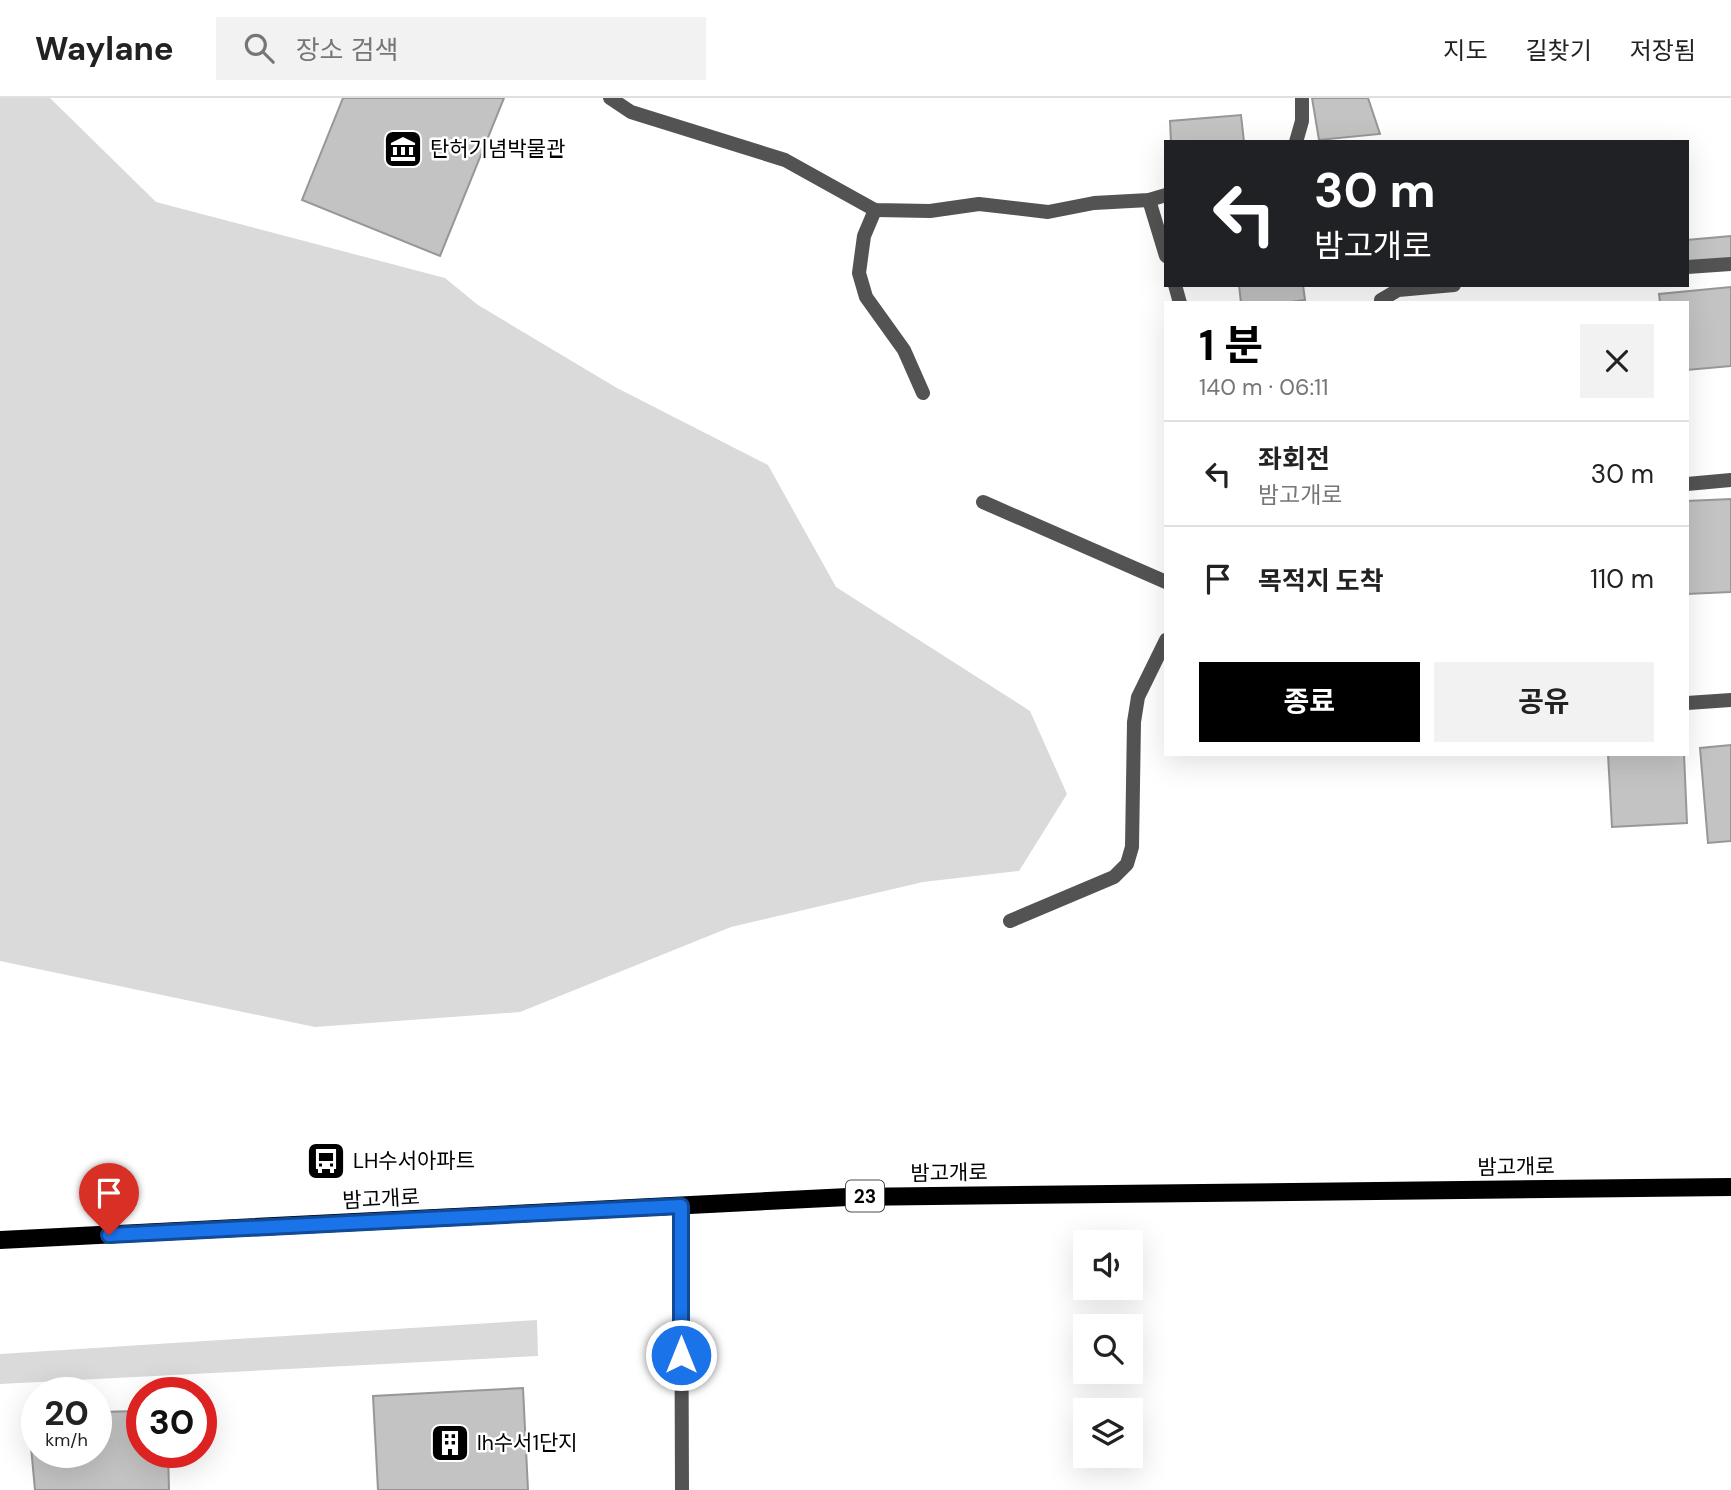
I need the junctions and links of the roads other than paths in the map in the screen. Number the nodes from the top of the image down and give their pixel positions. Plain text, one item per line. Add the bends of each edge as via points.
1 (610, 98) edge
2 (1302, 98) edge
3 (1297, 140) edge
4 (1164, 196) edge
5 (1149, 200) junction
6 (875, 210) junction
7 (1164, 249) edge
8 (1731, 264) edge
9 (1689, 267) edge
10 (1426, 287) edge
11 (1381, 301) edge
12 (923, 393) dead end
13 (1731, 480) edge
14 (1689, 484) edge
15 (983, 502) dead end
16 (1164, 581) edge
17 (1164, 644) edge
18 (1731, 700) edge
19 (1689, 704) edge
20 (1010, 921) dead end
21 (1731, 1187) edge
22 (681, 1206) junction
23 (0, 1240) edge
24 (682, 1490) edge

1 - 6 street via 631,112 785,160
2 - 3 street
4 - 5 street
5 - 6 street via 1094,203 1048,212 979,204 930,211
5 - 7 street
6 - 12 street via 864,236 859,273 866,297 904,350
8 - 9 street
10 - 11 street via 1398,289
13 - 14 street
15 - 16 street
17 - 20 street via 1138,697 1132,847 1127,864 1114,877
18 - 19 street
21 - 22 main road, 밤고개로 / 23 via 848,1196
22 - 23 main road, 밤고개로 / 23
22 - 24 street

